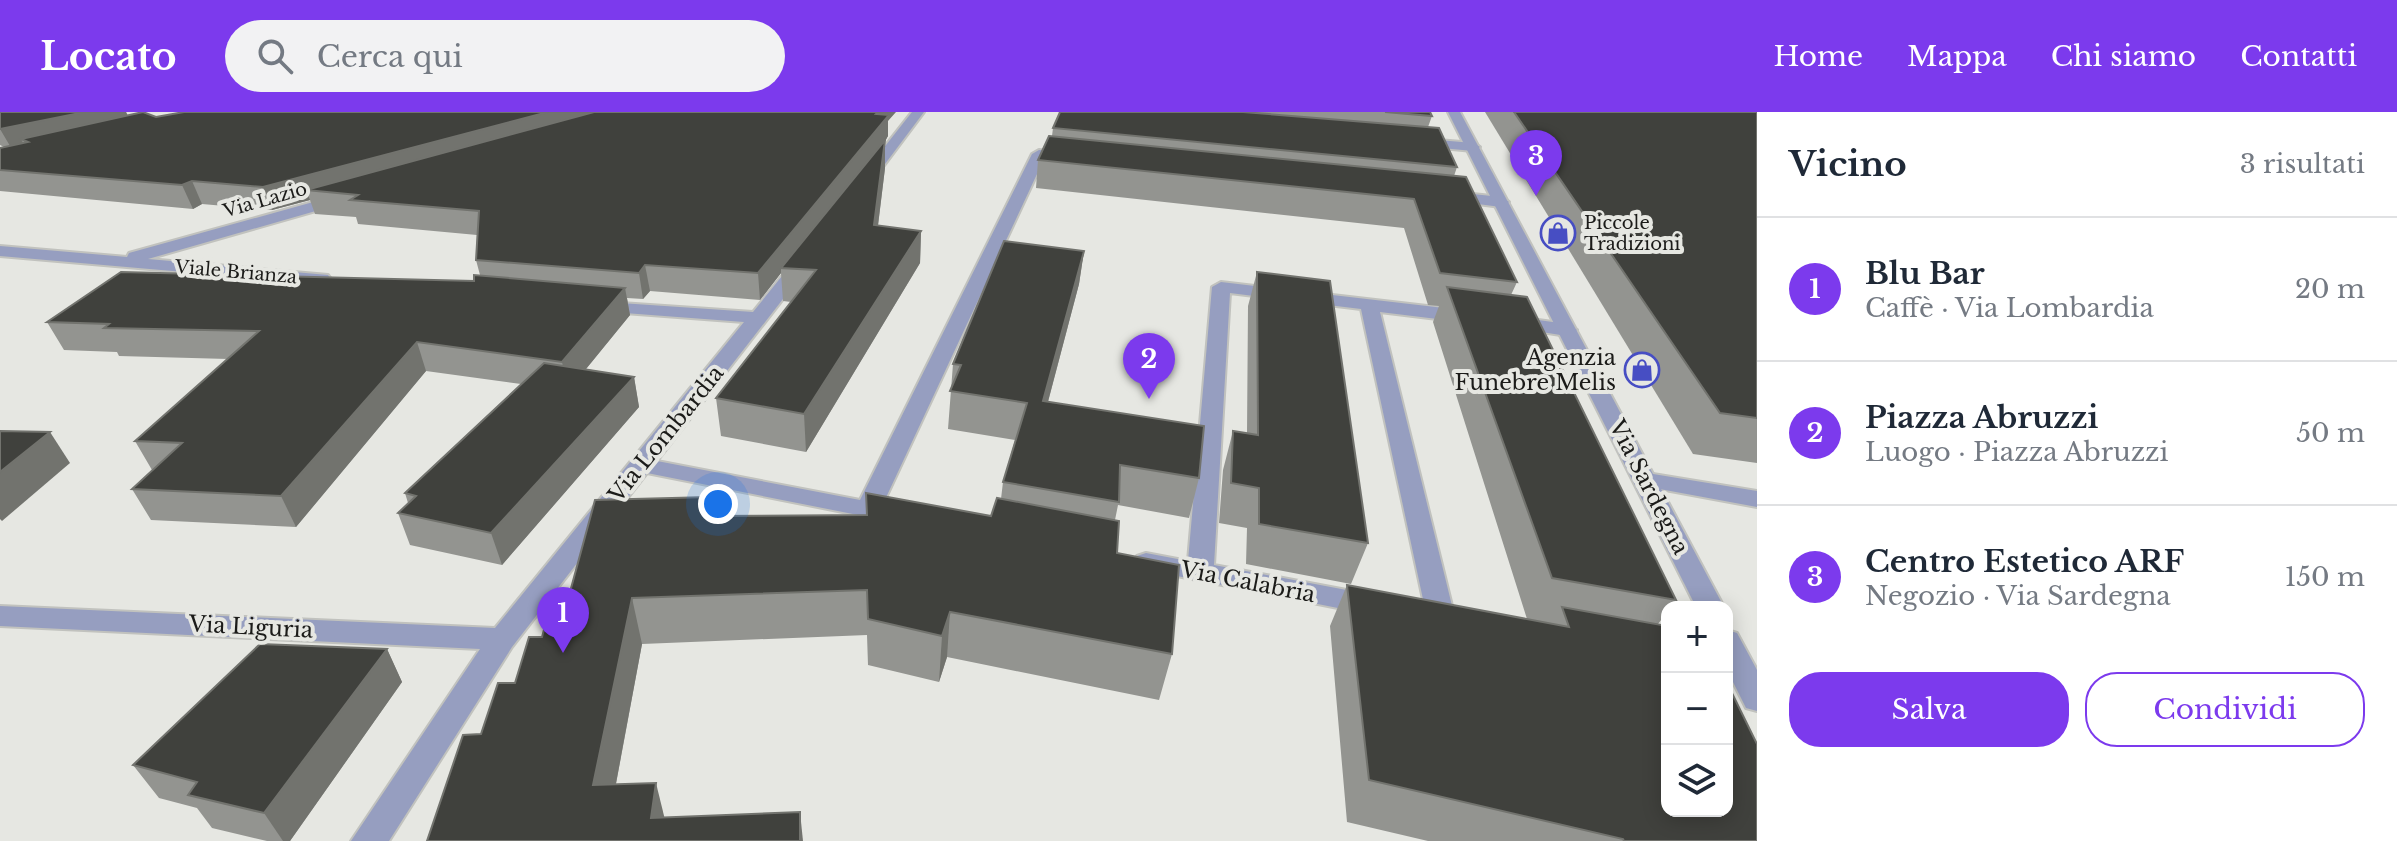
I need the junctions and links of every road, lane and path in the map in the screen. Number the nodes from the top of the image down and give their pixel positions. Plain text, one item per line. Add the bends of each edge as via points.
1 (918, 112) edge
2 (1454, 112) edge
3 (1397, 141) edge
4 (1473, 147) junction
5 (1096, 160) edge
6 (1419, 193) edge
7 (360, 194) edge
8 (853, 197) edge
9 (1501, 202) junction
10 (815, 246) edge
11 (0, 251) edge
12 (119, 261) junction
13 (345, 281) edge
14 (579, 303) edge
15 (1369, 305) junction
16 (759, 318) junction
17 (1567, 330) junction
18 (641, 465) junction
19 (1647, 480) junction
20 (1757, 499) edge
21 (868, 509) junction
22 (928, 520) edge
23 (1124, 558) edge
24 (1200, 572) junction
25 (1707, 601) edge
26 (0, 616) edge
27 (1441, 618) junction
28 (1471, 624) edge
29 (502, 639) junction
30 (1735, 671) edge
31 (1757, 699) edge
32 (369, 841) edge

1 - 8 street
2 - 4 street, Via Sardegna
3 - 4 street
4 - 9 street, Via Sardegna
5 - 21 street via 1039,154
6 - 9 street
7 - 12 street, Via Lazio
9 - 17 street, Via Sardegna
10 - 16 street, Via Lombardia
11 - 12 street, Viale Brianza
12 - 13 street, Viale Brianza
14 - 16 street
15 - 17 street
15 - 24 street via 1221,287
15 - 27 street
16 - 18 street, Via Lombardia
17 - 19 street, Via Sardegna
18 - 21 street
18 - 29 street, Via Lombardia
19 - 20 street
19 - 25 street, Via Sardegna
21 - 22 street
23 - 24 street, Via Calabria
24 - 27 street, Via Calabria
26 - 29 street, Via Liguria
27 - 28 street, Via Calabria
29 - 32 street, Via Lombardia
30 - 31 street

